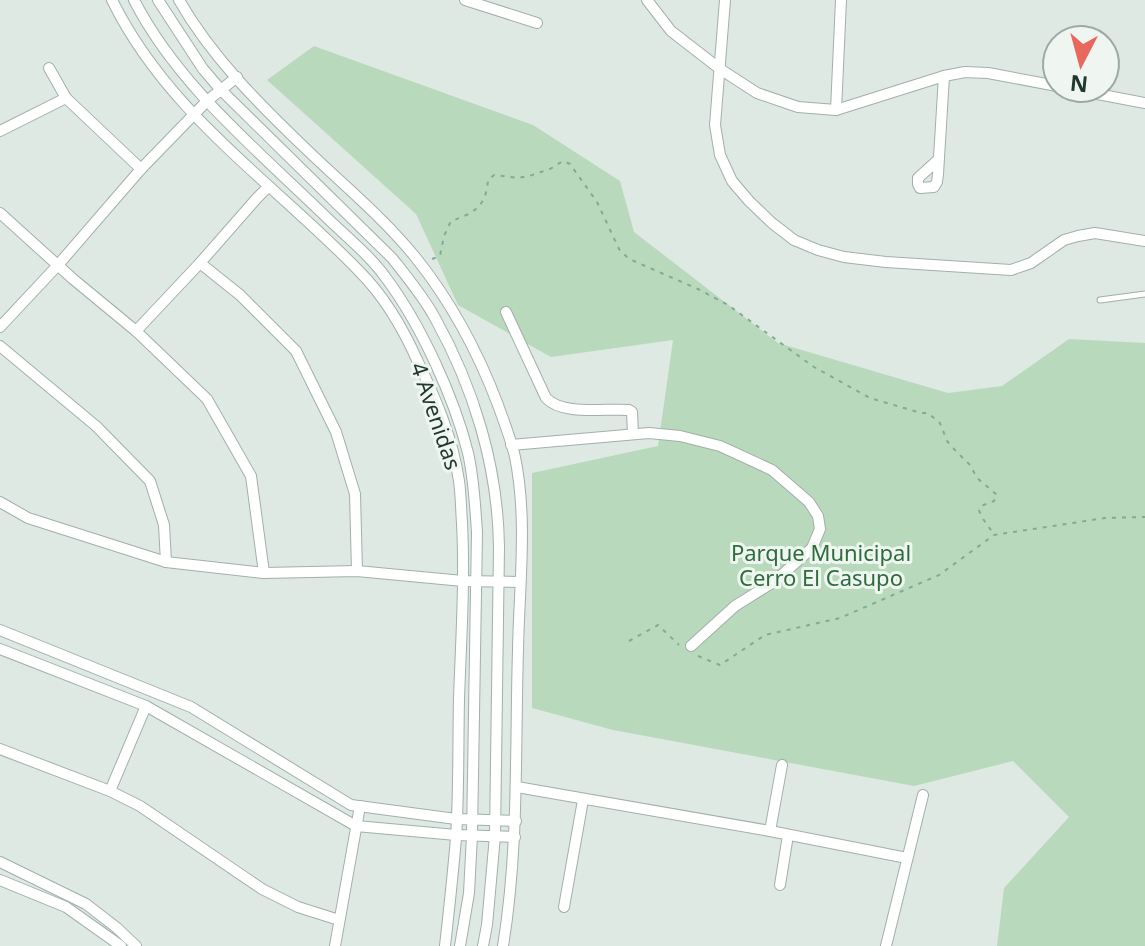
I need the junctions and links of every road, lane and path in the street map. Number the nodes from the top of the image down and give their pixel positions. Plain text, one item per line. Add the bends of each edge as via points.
1 (112, 0) edge
2 (134, 0) edge
3 (158, 0) edge
4 (179, 0) edge
5 (465, 0) edge
6 (647, 0) edge
7 (725, 0) edge
8 (841, 0) edge
9 (537, 23) dead end
10 (49, 68) dead end
11 (720, 69) junction
12 (944, 76) junction
13 (237, 77) junction
14 (1041, 83) edge
15 (221, 90) junction
16 (66, 98) junction
17 (1121, 98) edge
18 (207, 101) junction
19 (1145, 103) edge
20 (836, 110) junction
21 (194, 114) junction
22 (0, 131) edge
23 (939, 159) dead end
24 (141, 169) junction
25 (268, 187) junction
26 (0, 213) edge
27 (1145, 241) edge
28 (200, 263) junction
29 (58, 265) junction
30 (421, 265) junction
31 (1145, 294) edge
32 (1100, 300) dead end
33 (506, 312) dead end
34 (0, 327) edge
35 (136, 331) junction
36 (0, 346) edge
37 (633, 434) junction
38 (511, 445) junction
39 (0, 502) edge
40 (1145, 517) edge
41 (994, 535) junction
42 (166, 562) junction
43 (357, 571) junction
44 (264, 573) junction
45 (463, 581) junction
46 (477, 581) junction
47 (520, 582) junction
48 (498, 583) junction
49 (0, 630) edge
50 (629, 641) dead end
51 (0, 649) edge
52 (691, 650) junction
53 (146, 706) junction
54 (0, 749) edge
55 (782, 765) dead end
56 (517, 787) junction
57 (110, 791) junction
58 (923, 795) dead end
59 (583, 800) junction
60 (360, 806) junction
61 (456, 819) junction
62 (472, 821) junction
63 (494, 821) junction
64 (516, 821) junction
65 (356, 826) junction
66 (770, 831) junction
67 (456, 835) junction
68 (472, 835) junction
69 (788, 835) junction
70 (495, 836) junction
71 (515, 837) junction
72 (907, 858) junction
73 (0, 862) edge
74 (0, 880) edge
75 (780, 885) dead end
76 (564, 907) dead end
77 (339, 920) junction
78 (117, 944) edge
79 (136, 946) edge
80 (335, 946) edge
81 (445, 946) edge
82 (460, 946) edge
83 (483, 946) edge
84 (503, 946) edge
85 (886, 946) edge

1 - 21 street, 4 Avenidas via 142,53
2 - 18 street, 4 Avenidas via 160,43
3 - 15 street, 4 Avenidas
4 - 13 street
5 - 9 street
6 - 11 street via 671,31
7 - 11 street
8 - 20 street
10 - 16 street
11 - 20 street via 784,103
11 - 27 street via 715,125 732,181 772,223 818,250 872,261 1011,270 1078,236 1095,233
12 - 14 street via 988,73
12 - 20 street
12 - 23 street
13 - 15 street
13 - 30 street
15 - 18 street
15 - 48 street, 4 Avenidas via 392,258 435,317 489,453 498,516
16 - 22 street
16 - 24 street
17 - 19 street
18 - 21 street
18 - 46 street, 4 Avenidas via 386,277 410,317 454,408 468,454
21 - 24 street
21 - 25 street, 4 Avenidas
24 - 29 street
25 - 28 street
25 - 45 street, 4 Avenidas via 361,272 397,319 413,351 433,393 459,482
26 - 29 street
28 - 35 street
28 - 43 street via 296,351 336,432 355,494
29 - 34 street
29 - 35 street
30 - 38 street via 474,347
30 - 41 path via 440,256 451,221 471,214 494,175 518,178 563,161 570,164 629,259 728,305 814,367 870,398 928,413 940,423 947,441 997,495 979,510
31 - 32 lane
33 - 37 street via 553,405 629,410
35 - 44 street via 207,399 251,476
36 - 42 street via 96,426 150,481 164,525
37 - 38 street
37 - 52 street via 680,436 720,446 772,470 818,516 820,529 812,548 775,581 735,606
38 - 47 street via 519,485
39 - 42 street via 28,518
40 - 41 path
41 - 52 path via 939,575 840,618 765,635 720,665
42 - 44 street
43 - 44 street
43 - 45 street
45 - 46 street
45 - 61 street, 4 Avenidas
46 - 48 street
46 - 62 street, 4 Avenidas
47 - 48 street
47 - 56 street
48 - 63 street, 4 Avenidas
49 - 60 street via 191,707
50 - 52 path via 658,625
51 - 53 street
53 - 57 street
53 - 65 street
54 - 57 street
55 - 66 street
56 - 59 street
56 - 64 street
57 - 77 street via 280,899
58 - 72 street
59 - 66 street
59 - 76 street
60 - 61 street
60 - 65 street
61 - 62 street
61 - 67 street, 4 Avenidas
62 - 63 street
62 - 68 street, 4 Avenidas
63 - 64 street
63 - 70 street, 4 Avenidas
64 - 71 street
65 - 67 street
65 - 77 street
66 - 69 street
67 - 68 street
67 - 81 street, 4 Avenidas
68 - 70 street
68 - 82 street, 4 Avenidas
69 - 72 street
69 - 75 street
70 - 71 street
70 - 83 street, 4 Avenidas
71 - 84 street
72 - 85 street
73 - 79 street via 86,904
74 - 78 street via 66,907
77 - 80 street

